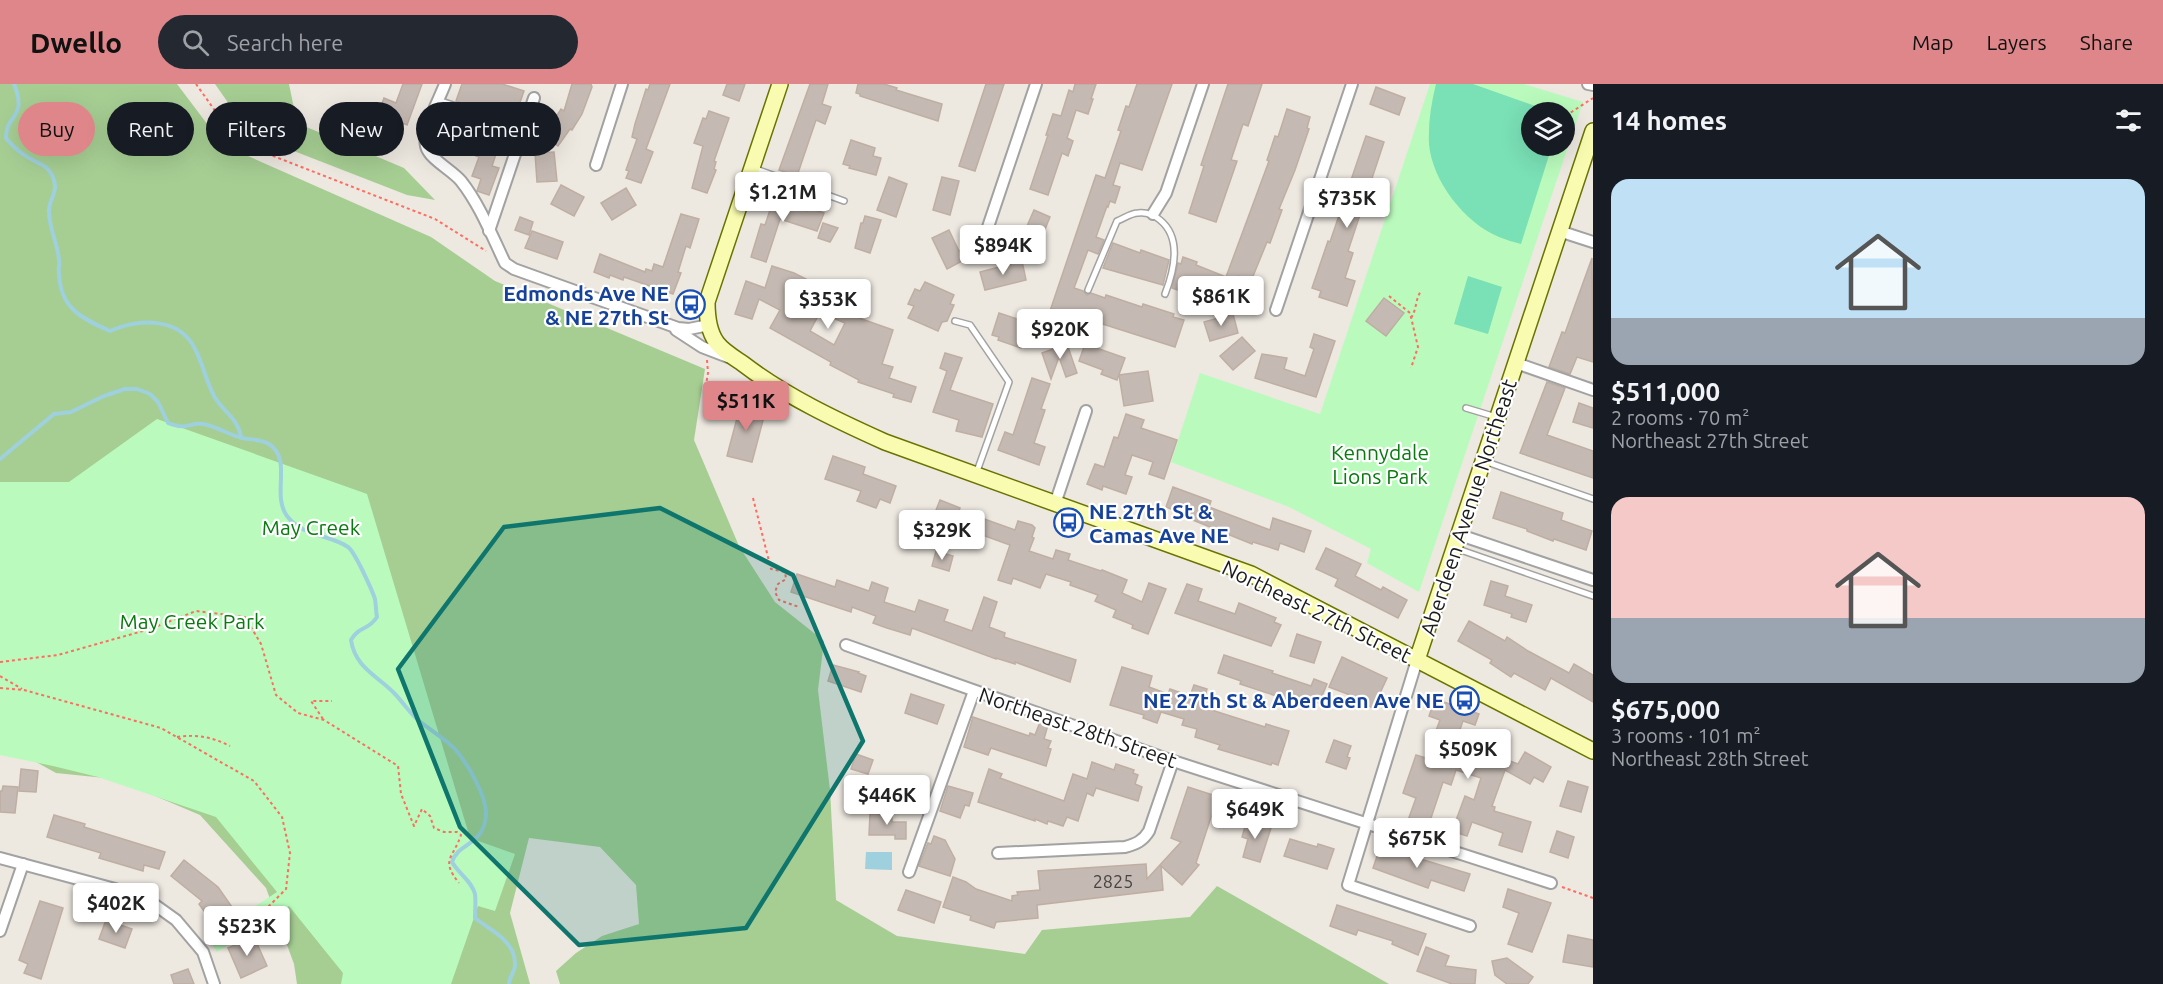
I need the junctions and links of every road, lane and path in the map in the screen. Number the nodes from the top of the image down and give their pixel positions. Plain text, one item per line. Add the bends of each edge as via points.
1 (196, 84) edge
2 (445, 84) edge
3 (622, 84) edge
4 (780, 84) edge
5 (1036, 84) edge
6 (1203, 84) edge
7 (1352, 84) edge
8 (1588, 84) edge
9 (1593, 86) edge
10 (534, 98) dead end
11 (1593, 98) edge
12 (438, 100) junction
13 (444, 102) edge
14 (533, 102) edge
15 (1575, 109) edge
16 (1593, 131) edge
17 (514, 156) edge
18 (596, 165) dead end
19 (752, 168) junction
20 (844, 201) dead end
21 (1153, 214) junction
22 (988, 227) dead end
23 (489, 231) junction
24 (1560, 231) junction
25 (1593, 242) edge
26 (486, 251) dead end
27 (1088, 290) dead end
28 (1421, 291) dead end
29 (1165, 294) dead end
30 (1389, 296) dead end
31 (1276, 310) dead end
32 (1411, 318) junction
33 (955, 321) dead end
34 (668, 325) junction
35 (709, 325) junction
36 (707, 360) dead end
37 (737, 360) junction
38 (1516, 363) junction
39 (1411, 368) dead end
40 (1593, 390) edge
41 (723, 408) dead end
42 (1466, 408) dead end
43 (1086, 411) dead end
44 (1497, 418) junction
45 (1482, 461) junction
46 (976, 476) junction
47 (753, 498) dead end
48 (1593, 499) edge
49 (1055, 504) junction
50 (1455, 541) junction
51 (1593, 580) edge
52 (1593, 596) edge
53 (799, 607) dead end
54 (846, 645) dead end
55 (1417, 660) junction
56 (0, 662) edge
57 (0, 676) edge
58 (0, 688) edge
59 (24, 690) junction
60 (974, 691) junction
61 (332, 700) dead end
62 (324, 720) junction
63 (177, 737) junction
64 (230, 746) dead end
65 (1593, 751) edge
66 (1173, 761) junction
67 (1367, 823) junction
68 (998, 853) dead end
69 (0, 858) edge
70 (23, 864) junction
71 (909, 872) dead end
72 (459, 882) dead end
73 (1551, 883) joint
74 (1593, 898) edge
75 (1470, 926) dead end
76 (0, 931) edge
77 (203, 952) junction
78 (214, 984) edge

1 - 26 path via 228,129 250,147 435,219
2 - 12 street
3 - 18 street
4 - 19 street
5 - 22 street
6 - 21 street via 1166,193
7 - 31 street
8 - 9 street
10 - 14 street
11 - 15 path
12 - 13 lane
12 - 23 street, Northeast 27th Street via 425,135 426,147 465,186
16 - 24 street, Aberdeen Avenue Northeast
17 - 23 street
19 - 20 lane
19 - 35 street via 707,303
21 - 27 lane via 1138,213 1117,221
21 - 29 lane via 1170,232 1174,244
23 - 34 street, Northeast 27th Street via 505,263 514,269
24 - 25 street
24 - 38 street, Aberdeen Avenue Northeast
28 - 32 path
30 - 32 path
32 - 39 path via 1418,347
33 - 46 lane via 970,325 1009,382
34 - 35 street, Northeast 27th Street via 682,329
34 - 37 street, Northeast 27th Street via 702,347
35 - 37 street, Northeast 27th Street via 717,344
36 - 41 path via 706,385
37 - 46 street, Northeast 27th Street via 835,419
38 - 40 street
38 - 44 street, Aberdeen Avenue Northeast
42 - 44 lane
43 - 49 street
44 - 45 street, Aberdeen Avenue Northeast
45 - 48 lane
45 - 50 street, Aberdeen Avenue Northeast
46 - 49 street, Northeast 27th Street
47 - 53 path via 771,569 785,572 786,579 775,592 779,600
49 - 55 street, Northeast 27th Street via 1251,574
50 - 51 street
50 - 52 lane
50 - 55 street, Aberdeen Avenue Northeast
54 - 60 street, Northeast 28th Street
55 - 65 street, Northeast 27th Street
55 - 67 street, Aberdeen Avenue Northeast
56 - 62 path via 58,655 150,629 196,611 225,613 246,617 261,644 276,695 298,713
57 - 59 path
58 - 59 path
59 - 63 path via 161,728
60 - 66 street, Northeast 28th Street
60 - 71 street
61 - 62 path via 311,701
62 - 72 path via 398,766 401,794 414,826 422,809 430,816 434,828 462,836 448,860
63 - 64 path via 215,738
63 - 77 path via 254,781 282,817 290,853 286,889 260,915
66 - 67 street, Northeast 28th Street
66 - 68 street via 1149,831 1136,844
67 - 73 street, Northeast 28th Street
67 - 75 street, Aberdeen Avenue Northeast via 1348,885
69 - 70 street
70 - 76 street
70 - 77 street via 155,905 176,920
73 - 74 path
77 - 78 street

